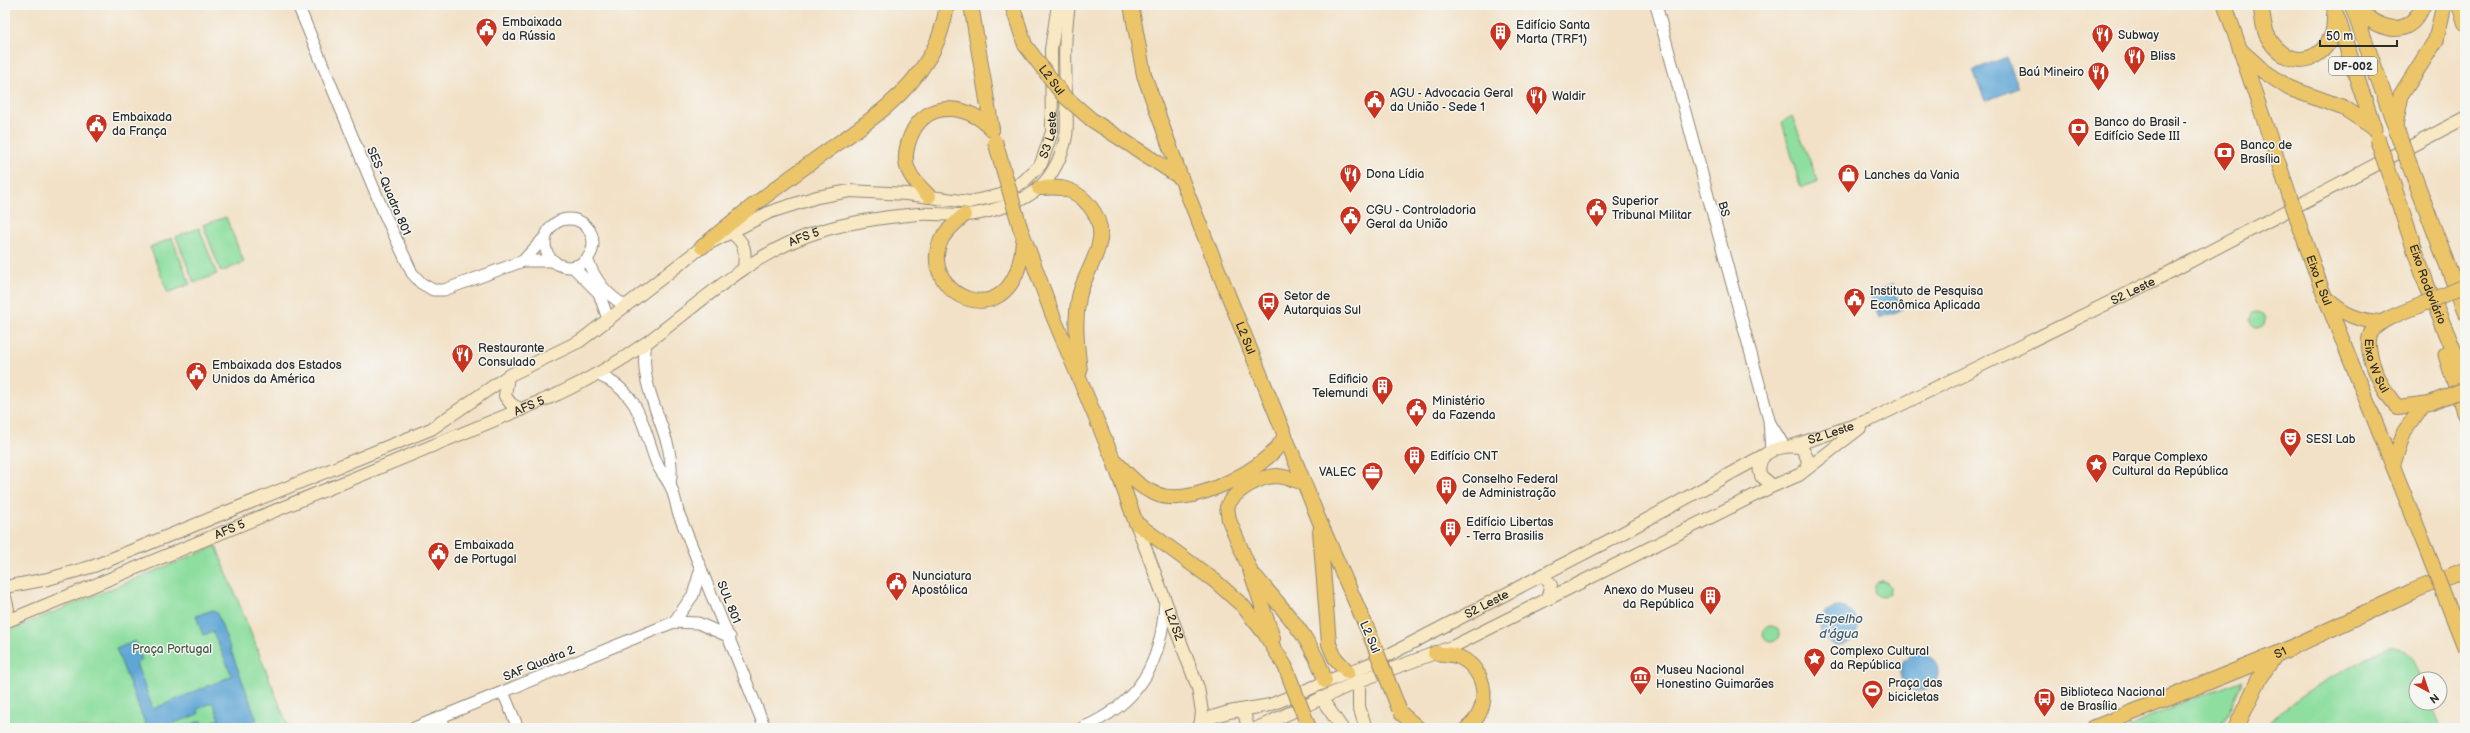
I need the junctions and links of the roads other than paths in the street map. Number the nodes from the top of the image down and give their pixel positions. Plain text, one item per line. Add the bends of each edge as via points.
1 (298, 5) edge
2 (947, 5) edge
3 (972, 5) edge
4 (1012, 5) edge
5 (1058, 5) edge
6 (1069, 5) edge
7 (1131, 5) edge
8 (1656, 5) edge
9 (2225, 5) edge
10 (2261, 5) edge
11 (2353, 5) edge
12 (2423, 5) edge
13 (2444, 5) edge
14 (2459, 5) edge
15 (2334, 8) edge
16 (2465, 23) edge
17 (2241, 50) junction
18 (2465, 118) edge
19 (2395, 127) junction
20 (2375, 132) junction
21 (993, 135) junction
22 (1182, 178) junction
23 (1039, 188) junction
24 (929, 196) junction
25 (964, 215) junction
26 (1022, 231) junction
27 (730, 232) junction
28 (546, 236) junction
29 (702, 247) junction
30 (587, 259) junction
31 (523, 261) junction
32 (554, 261) junction
33 (573, 267) junction
34 (744, 268) junction
35 (2450, 277) junction
36 (2426, 283) junction
37 (2465, 286) edge
38 (2325, 298) junction
39 (2465, 302) edge
40 (626, 306) junction
41 (2465, 312) edge
42 (608, 319) junction
43 (2382, 322) junction
44 (646, 343) junction
45 (598, 375) junction
46 (508, 376) junction
47 (2465, 378) edge
48 (1081, 386) junction
49 (2465, 389) edge
50 (2426, 404) junction
51 (521, 410) junction
52 (2465, 415) edge
53 (1769, 420) junction
54 (1870, 420) junction
55 (661, 428) junction
56 (646, 433) junction
57 (1285, 436) junction
58 (1788, 446) junction
59 (1769, 452) junction
60 (1113, 459) junction
61 (2393, 466) junction
62 (1806, 469) junction
63 (1304, 483) junction
64 (670, 486) junction
65 (1773, 486) junction
66 (1319, 520) junction
67 (1136, 523) junction
68 (701, 568) junction
69 (1250, 570) junction
70 (2465, 570) edge
71 (1542, 575) junction
72 (5, 587) edge
73 (5, 597) edge
74 (1547, 598) junction
75 (1165, 601) junction
76 (5, 617) edge
77 (5, 622) edge
78 (674, 622) junction
79 (730, 637) junction
80 (2465, 648) edge
81 (1435, 653) junction
82 (2275, 655) junction
83 (1282, 663) junction
84 (1348, 672) junction
85 (1359, 681) junction
86 (1325, 682) junction
87 (502, 692) junction
88 (1321, 698) junction
89 (1240, 710) junction
90 (1401, 715) edge
91 (440, 717) junction
92 (1199, 727) edge
93 (414, 728) edge
94 (445, 728) edge
95 (518, 728) edge
96 (766, 728) edge
97 (1082, 728) edge
98 (1248, 728) edge
99 (1257, 728) edge
100 (1309, 728) edge
101 (1342, 728) edge
102 (1366, 728) edge
103 (1407, 728) edge
104 (1418, 728) edge
105 (1467, 728) edge
106 (2094, 728) edge
107 (2236, 728) edge

1 - 31 street, SES - Quadra 801 via 381,206 412,273 421,283 433,290 444,290
2 - 29 main road via 944,21 929,59 901,93 865,125 766,195
3 - 21 main road
4 - 22 main road, L2 Sul, bridge via 1025,45 1063,94 1092,120
5 - 24 main road, S3 Leste via 1051,49 1052,132 1041,164 1024,181 1001,195 969,202
6 - 23 main road, S3 Leste via 1066,27 1066,135 1055,166
7 - 22 main road via 1144,75
8 - 53 street, BS
9 - 17 main road, Eixo L Sul
10 - 15 highway via 2266,34 2282,54 2295,60 2312,57 2326,45 2334,28
11 - 12 highway via 2374,22 2387,28 2400,28 2411,24
11 - 19 highway, DF-002
13 - 19 highway via 2436,40 2401,95
14 - 16 main road
15 - 20 highway, DF-002
17 - 20 highway via 2262,70 2289,88 2344,108
17 - 38 main road, Eixo L Sul, bridge
18 - 54 main road, S2 Leste via 2142,286
19 - 35 highway, Eixo Rodoviário / DF-002, bridge
20 - 36 highway, Eixo Rodoviário / DF-002, bridge
21 - 24 main road via 974,115 951,108 933,111 919,122 910,136 906,162 910,174
21 - 26 main road, bridge
22 - 57 main road, L2 Sul
23 - 25 main road, AFS 5 via 1001,208
23 - 48 main road via 1060,188 1076,194 1089,206 1100,224 1100,239 1081,289 1077,310 1076,339
24 - 27 main road, AFS 5 via 850,191 817,197 770,212
25 - 26 main road via 942,239 938,261 941,274 949,286 958,295 969,300 990,300 1014,281 1021,263
25 - 34 main road, AFS 5 via 921,214 847,223 778,248
26 - 48 main road
27 - 29 main road, AFS 5
27 - 34 main road via 742,242 746,256
28 - 30 street via 559,220 573,218 581,221 587,226 594,240
28 - 31 street, SES - Quadra 801
28 - 32 street via 547,252
29 - 40 main road, AFS 5
30 - 33 street
30 - 40 street via 609,296
31 - 32 street, SES - Quadra 801
32 - 33 street via 563,266
33 - 42 street via 599,293
34 - 44 main road, AFS 5
35 - 39 highway
35 - 41 highway, Eixo Rodoviário / DF-002
36 - 47 highway, Eixo Rodoviário / DF-002
36 - 52 highway
37 - 43 main road, Eixo W Sul, bridge
38 - 43 main road via 2339,311 2355,318
38 - 61 main road, Eixo L Sul
40 - 42 main road, AFS 5
42 - 46 main road, AFS 5 via 566,349
43 - 50 main road, Eixo W Sul via 2372,330 2368,343 2384,390 2398,407
44 - 45 main road, AFS 5
44 - 55 street, SUL 801 via 643,359 646,386
45 - 51 main road, AFS 5
45 - 56 street, SUL 801 via 614,381 628,395
46 - 51 main road via 506,396
46 - 72 main road, AFS 5 via 449,418 403,441 94,566 48,579
48 - 60 main road
49 - 50 main road, Eixo W Sul, bridge
50 - 61 main road via 2404,432
51 - 77 main road, AFS 5
53 - 58 street, BS
53 - 59 street, BS
54 - 58 main road, S2 Leste
54 - 62 main road, S2 Leste
55 - 56 street
55 - 64 street, SUL 801 via 671,457
56 - 64 street, SUL 801
57 - 60 main road via 1271,454 1258,464 1235,478 1190,497 1170,498 1156,494 1127,474
57 - 63 main road, L2 Sul
58 - 59 main road
58 - 62 main road via 1802,448 1807,455
59 - 65 main road via 1761,462 1759,472 1767,483
59 - 71 main road, S2 Leste
60 - 67 main road
61 - 80 main road, Eixo L Sul, bridge
62 - 65 main road via 1790,481
63 - 66 main road, L2 Sul
63 - 69 main road via 1275,476 1234,494 1229,501 1229,520
64 - 68 street, SUL 801
65 - 74 main road, S2 Leste
66 - 84 main road via 1330,644 1335,658
66 - 90 main road, L2 Sul, bridge via 1370,635
67 - 75 main road, L2/S2
67 - 83 main road via 1215,581 1243,606 1265,634
68 - 78 street via 693,595
68 - 79 street, SUL 801
69 - 83 main road
69 - 86 main road via 1305,637 1320,663
70 - 82 highway, S1
71 - 74 main road via 1552,585
71 - 84 main road, S2 Leste via 1377,661
73 - 76 main road via 8,609
74 - 81 main road, S2 Leste via 1467,640
75 - 92 main road, L2/S2 via 1198,688 1202,712
75 - 97 street via 1164,625 1157,652 1143,682 1126,703 1099,721
78 - 79 street, SAF Quadra 2 via 698,623
78 - 87 street, SAF Quadra 2
79 - 96 street, SUL 801
81 - 85 main road, S2 Leste
81 - 105 main road via 1458,656 1479,674 1484,689 1484,704 1474,723
82 - 106 highway, S1
82 - 107 highway via 2260,677
83 - 100 main road, bridge
84 - 86 main road, S2 Leste
85 - 88 main road, S2 Leste
85 - 102 main road via 1359,707
86 - 89 main road, S2 Leste via 1270,705
87 - 91 street, SAF Quadra 2
87 - 95 street
88 - 99 main road, S2 Leste
88 - 101 main road
89 - 92 main road, S2 Leste via 1212,718
89 - 98 main road via 1245,716
90 - 103 main road, L2 Sul
90 - 104 main road
91 - 93 street, SAF Quadra 2
91 - 94 street

